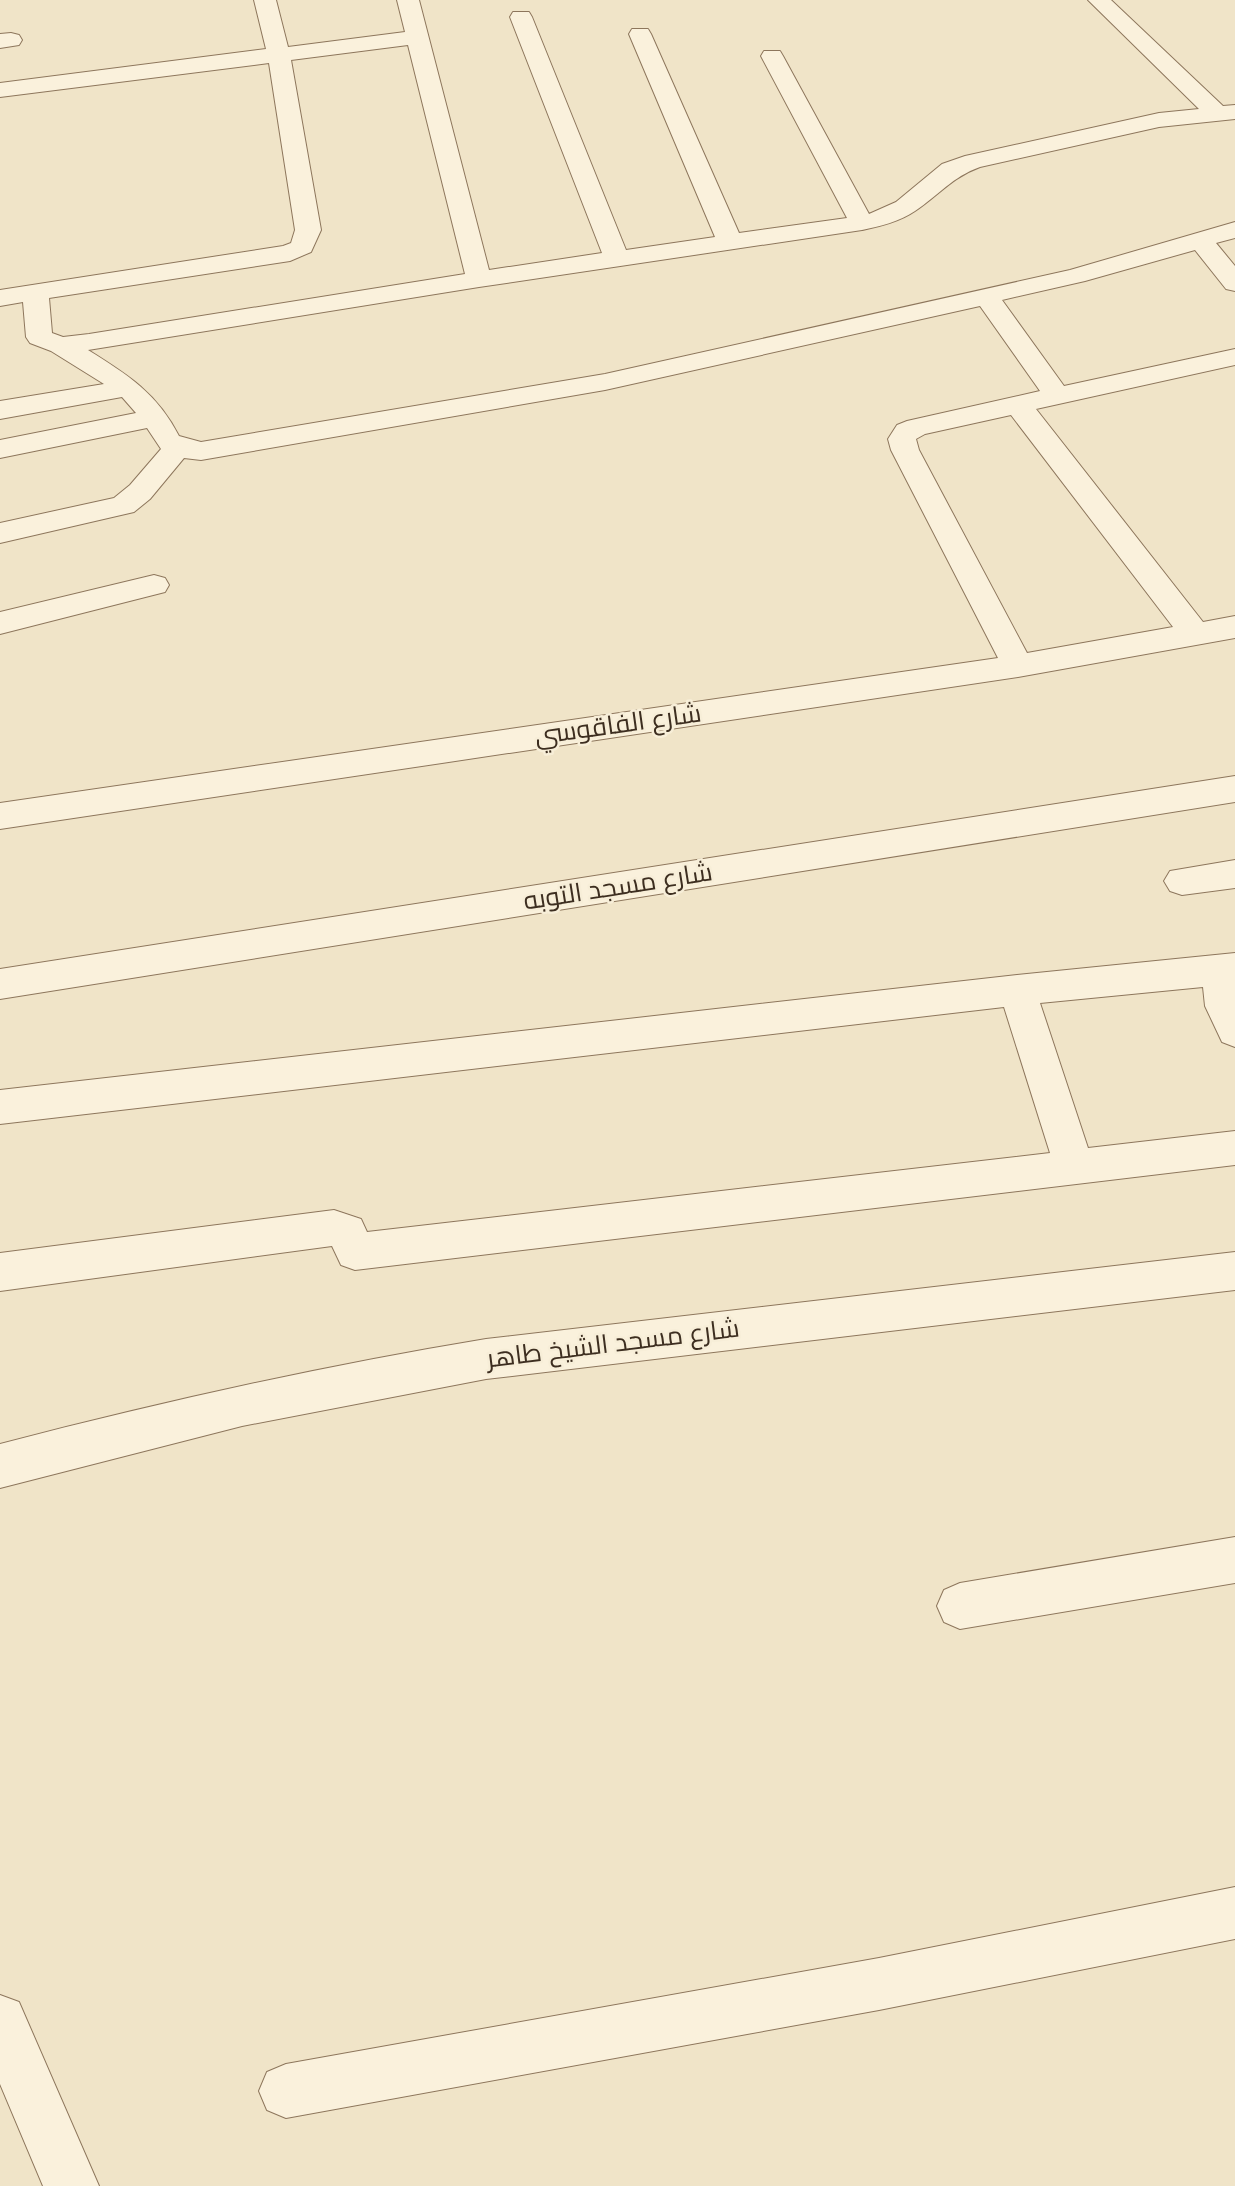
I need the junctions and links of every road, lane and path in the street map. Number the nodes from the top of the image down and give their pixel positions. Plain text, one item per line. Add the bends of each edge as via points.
1 (265, 0) edge
2 (408, 0) edge
3 (1099, 0) edge
4 (521, 17) dead end
5 (640, 34) dead end
6 (418, 37) junction
7 (279, 55) junction
8 (772, 56) dead end
9 (0, 90) edge
10 (1226, 113) edge
11 (862, 223) junction
12 (1235, 230) edge
13 (1200, 240) junction
14 (730, 242) junction
15 (617, 258) junction
16 (479, 279) junction
17 (1235, 283) edge
18 (35, 292) junction
19 (986, 296) junction
20 (0, 298) edge
21 (61, 345) junction
22 (1235, 357) edge
23 (129, 388) junction
24 (1056, 396) junction
25 (1017, 404) junction
26 (0, 410) edge
27 (156, 418) junction
28 (178, 447) junction
29 (0, 449) edge
30 (0, 533) edge
31 (154, 585) dead end
32 (0, 623) edge
33 (1235, 627) edge
34 (1196, 635) junction
35 (1018, 666) junction
36 (1235, 789) edge
37 (0, 816) edge
38 (1235, 874) edge
39 (1182, 881) dead end
40 (1234, 968) edge
41 (0, 984) edge
42 (1017, 990) junction
43 (1235, 1031) edge
44 (0, 1107) edge
45 (1235, 1148) edge
46 (1075, 1169) junction
47 (1235, 1271) edge
48 (0, 1272) edge
49 (0, 1466) edge
50 (1235, 1560) edge
51 (960, 1606) dead end
52 (1235, 1913) edge
53 (0, 2021) edge
54 (286, 2091) dead end
55 (71, 2186) edge

1 - 7 street
2 - 6 street
3 - 10 street
4 - 15 street
5 - 14 street
6 - 7 street
6 - 16 street
7 - 9 street
7 - 18 street via 308,230 302,247 290,253
8 - 11 street
10 - 11 street via 1159,120 973,161 951,169 905,206
11 - 14 street
12 - 13 street
13 - 17 street
13 - 19 street
14 - 15 street
15 - 16 street
16 - 21 street
18 - 20 street
18 - 21 street via 39,337
19 - 24 street
19 - 28 street via 605,382 201,451
21 - 23 street
22 - 24 street
23 - 26 street
23 - 27 street
24 - 25 street
25 - 34 street
25 - 35 street via 917,426 902,439
27 - 28 street via 169,442
27 - 29 street
28 - 30 street via 141,492 124,505
31 - 32 street
33 - 34 street, شارع الفاقوسي
34 - 35 street, شارع الفاقوسي
35 - 37 street, شارع الفاقوسي
36 - 41 street, شارع مسجد التوبه
38 - 39 street
40 - 42 street
40 - 43 street via 1220,985
42 - 44 street
42 - 46 street
45 - 46 street
46 - 48 street via 355,1252 347,1232 334,1228
47 - 49 street, شارع مسجد الشيخ طاهر via 486,1359 248,1403
50 - 51 street
52 - 54 street via 879,1984
53 - 55 street

